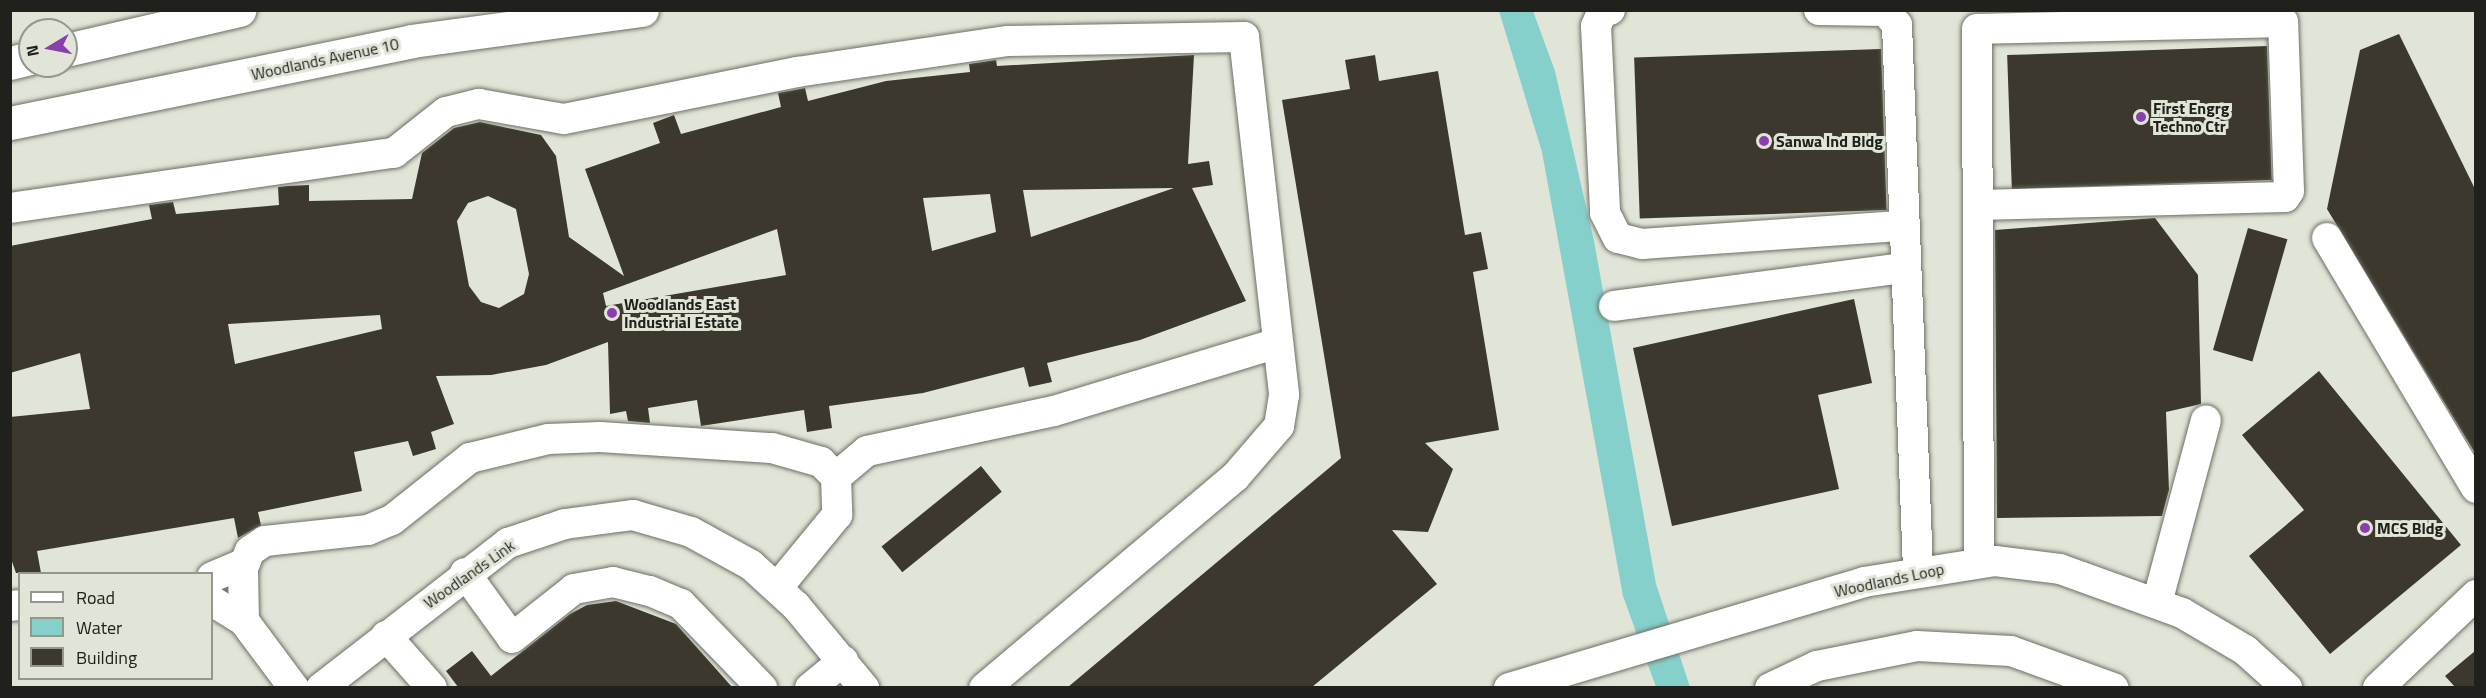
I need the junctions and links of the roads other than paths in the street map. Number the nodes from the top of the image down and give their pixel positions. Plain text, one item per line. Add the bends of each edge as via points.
1 (239, 10) edge
2 (642, 10) edge
3 (1610, 10) edge
4 (1819, 10) edge
5 (78, 47) edge
6 (10, 123) edge
7 (1978, 205) junction
8 (10, 208) edge
9 (1902, 226) junction
10 (2327, 238) dead end
11 (1903, 268) junction
12 (1614, 306) dead end
13 (1278, 343) junction
14 (2206, 420) dead end
15 (836, 477) junction
16 (2475, 488) edge
17 (244, 563) junction
18 (1979, 563) junction
19 (1918, 570) junction
20 (465, 573) junction
21 (213, 577) edge
22 (777, 588) junction
23 (2475, 595) edge
24 (213, 602) edge
25 (2157, 603) junction
26 (244, 621) junction
27 (386, 636) junction
28 (843, 662) junction
29 (2385, 685) edge
30 (1520, 686) edge
31 (294, 687) edge
32 (321, 687) edge
33 (432, 687) edge
34 (762, 687) edge
35 (810, 687) edge
36 (864, 687) edge
37 (984, 687) edge
38 (1770, 687) edge
39 (2112, 687) edge
40 (2287, 687) edge

1 - 5 main road
2 - 6 main road, Woodlands Avenue 10 via 412,41
3 - 9 street via 1602,12 1596,26 1605,213 1618,238 1642,244
4 - 9 street via 1885,10 1895,18
7 - 7 street via 2284,197 2289,191 2283,22 1977,29
7 - 18 street
8 - 13 street via 394,153 446,112 479,104 564,119 797,72 1008,41 1244,37
9 - 11 street
10 - 16 street
11 - 12 street
11 - 19 street
13 - 15 street via 1054,411 867,451
13 - 37 street via 1284,395 1279,426 1262,450
14 - 25 street
15 - 17 street via 821,462 772,448 600,437 548,439 470,458 392,520 349,535 265,541 250,551
15 - 22 street via 837,515
17 - 21 street
17 - 26 street via 239,594
18 - 19 street, Woodlands Loop
18 - 25 street, Woodlands Loop via 2060,569
19 - 30 street, Woodlands Loop via 1637,646
20 - 22 street, Woodlands Link via 508,543 564,524 633,515 691,532 751,565
20 - 27 street, Woodlands Link
20 - 34 street via 514,638 574,589 613,582 681,604
22 - 28 street, Woodlands Link
23 - 29 street
24 - 26 street
25 - 40 street, Woodlands Loop via 2245,650
26 - 31 street
27 - 32 street, Woodlands Link
27 - 33 street
28 - 35 street
28 - 36 street, Woodlands Link
38 - 39 street via 1817,666 1917,646 2011,651

